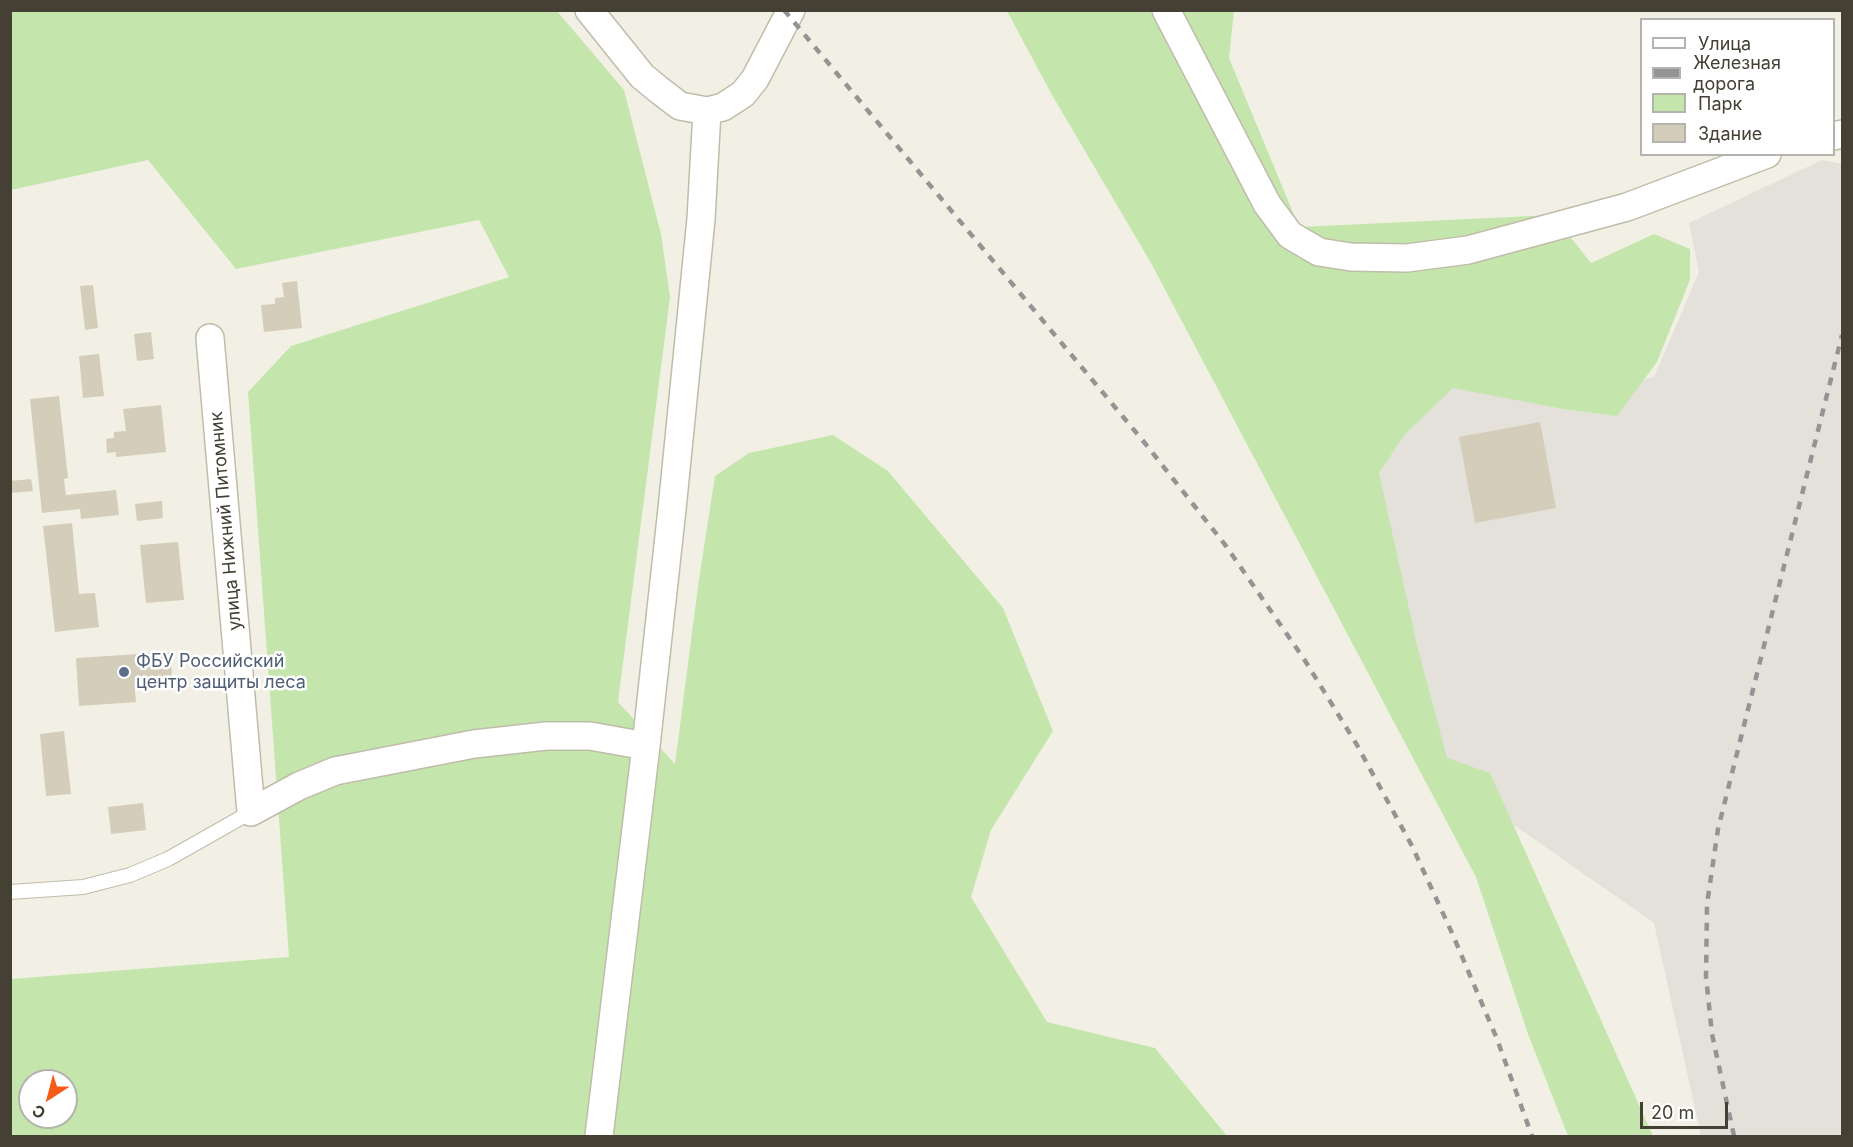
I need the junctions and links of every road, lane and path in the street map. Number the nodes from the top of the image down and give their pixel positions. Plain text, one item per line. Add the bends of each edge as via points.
1 (589, 10) edge
2 (791, 10) edge
3 (1166, 10) edge
4 (707, 111) junction
5 (1762, 156) edge
6 (210, 338) dead end
7 (646, 746) junction
8 (251, 812) junction
9 (10, 892) edge
10 (599, 1137) edge

1 - 4 street via 642,76 680,106
2 - 4 street via 755,80 723,107
3 - 5 street via 1267,204 1290,235 1319,252 1407,258 1468,250 1627,207
4 - 7 street via 702,219
6 - 8 street, улица Нижний Питомник
7 - 8 street via 590,736 546,736 474,744 335,771
7 - 10 street
8 - 9 lane via 168,859 130,875 83,887

